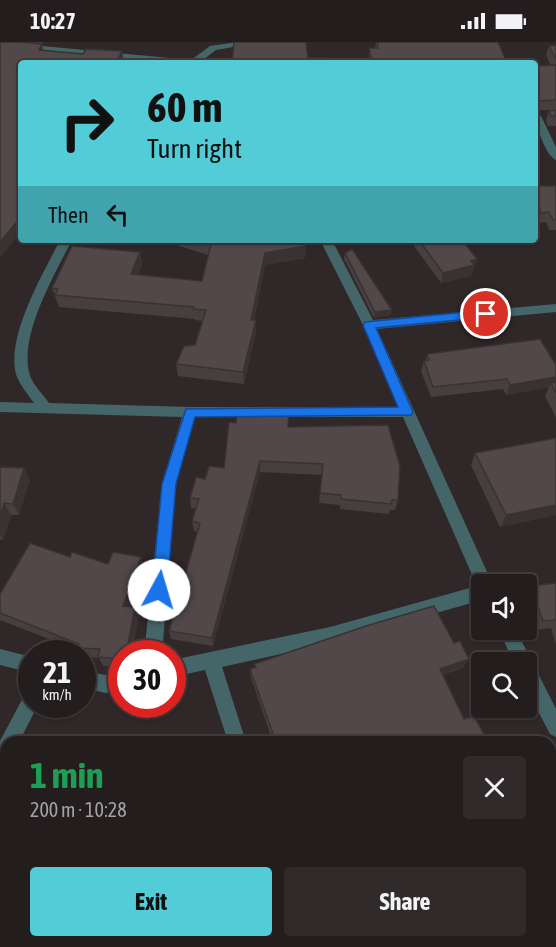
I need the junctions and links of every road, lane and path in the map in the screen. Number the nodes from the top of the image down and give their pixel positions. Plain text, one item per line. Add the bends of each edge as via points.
1 (257, 42) edge
2 (0, 45) edge
3 (213, 45) edge
4 (158, 60) edge
5 (193, 60) edge
6 (539, 115) edge
7 (556, 157) edge
8 (65, 243) edge
9 (328, 243) edge
10 (556, 308) edge
11 (369, 325) junction
12 (0, 407) edge
13 (44, 407) junction
14 (190, 412) junction
15 (407, 412) junction
16 (480, 574) edge
17 (471, 595) edge
18 (154, 640) edge
19 (0, 657) edge
20 (211, 661) junction
21 (18, 662) edge
22 (186, 666) edge
23 (537, 691) edge
24 (22, 718) edge
25 (556, 728) edge
26 (12, 736) edge
27 (235, 736) edge

1 - 3 street
2 - 4 street
3 - 5 street
6 - 7 street
8 - 13 street via 30,317 22,352 22,370
9 - 11 street
10 - 11 street
11 - 15 street
12 - 13 street
13 - 14 street
14 - 15 street
14 - 18 street via 169,484
15 - 16 street
17 - 20 street via 330,635
19 - 21 street
20 - 22 street
20 - 27 street
23 - 25 street
24 - 26 street

